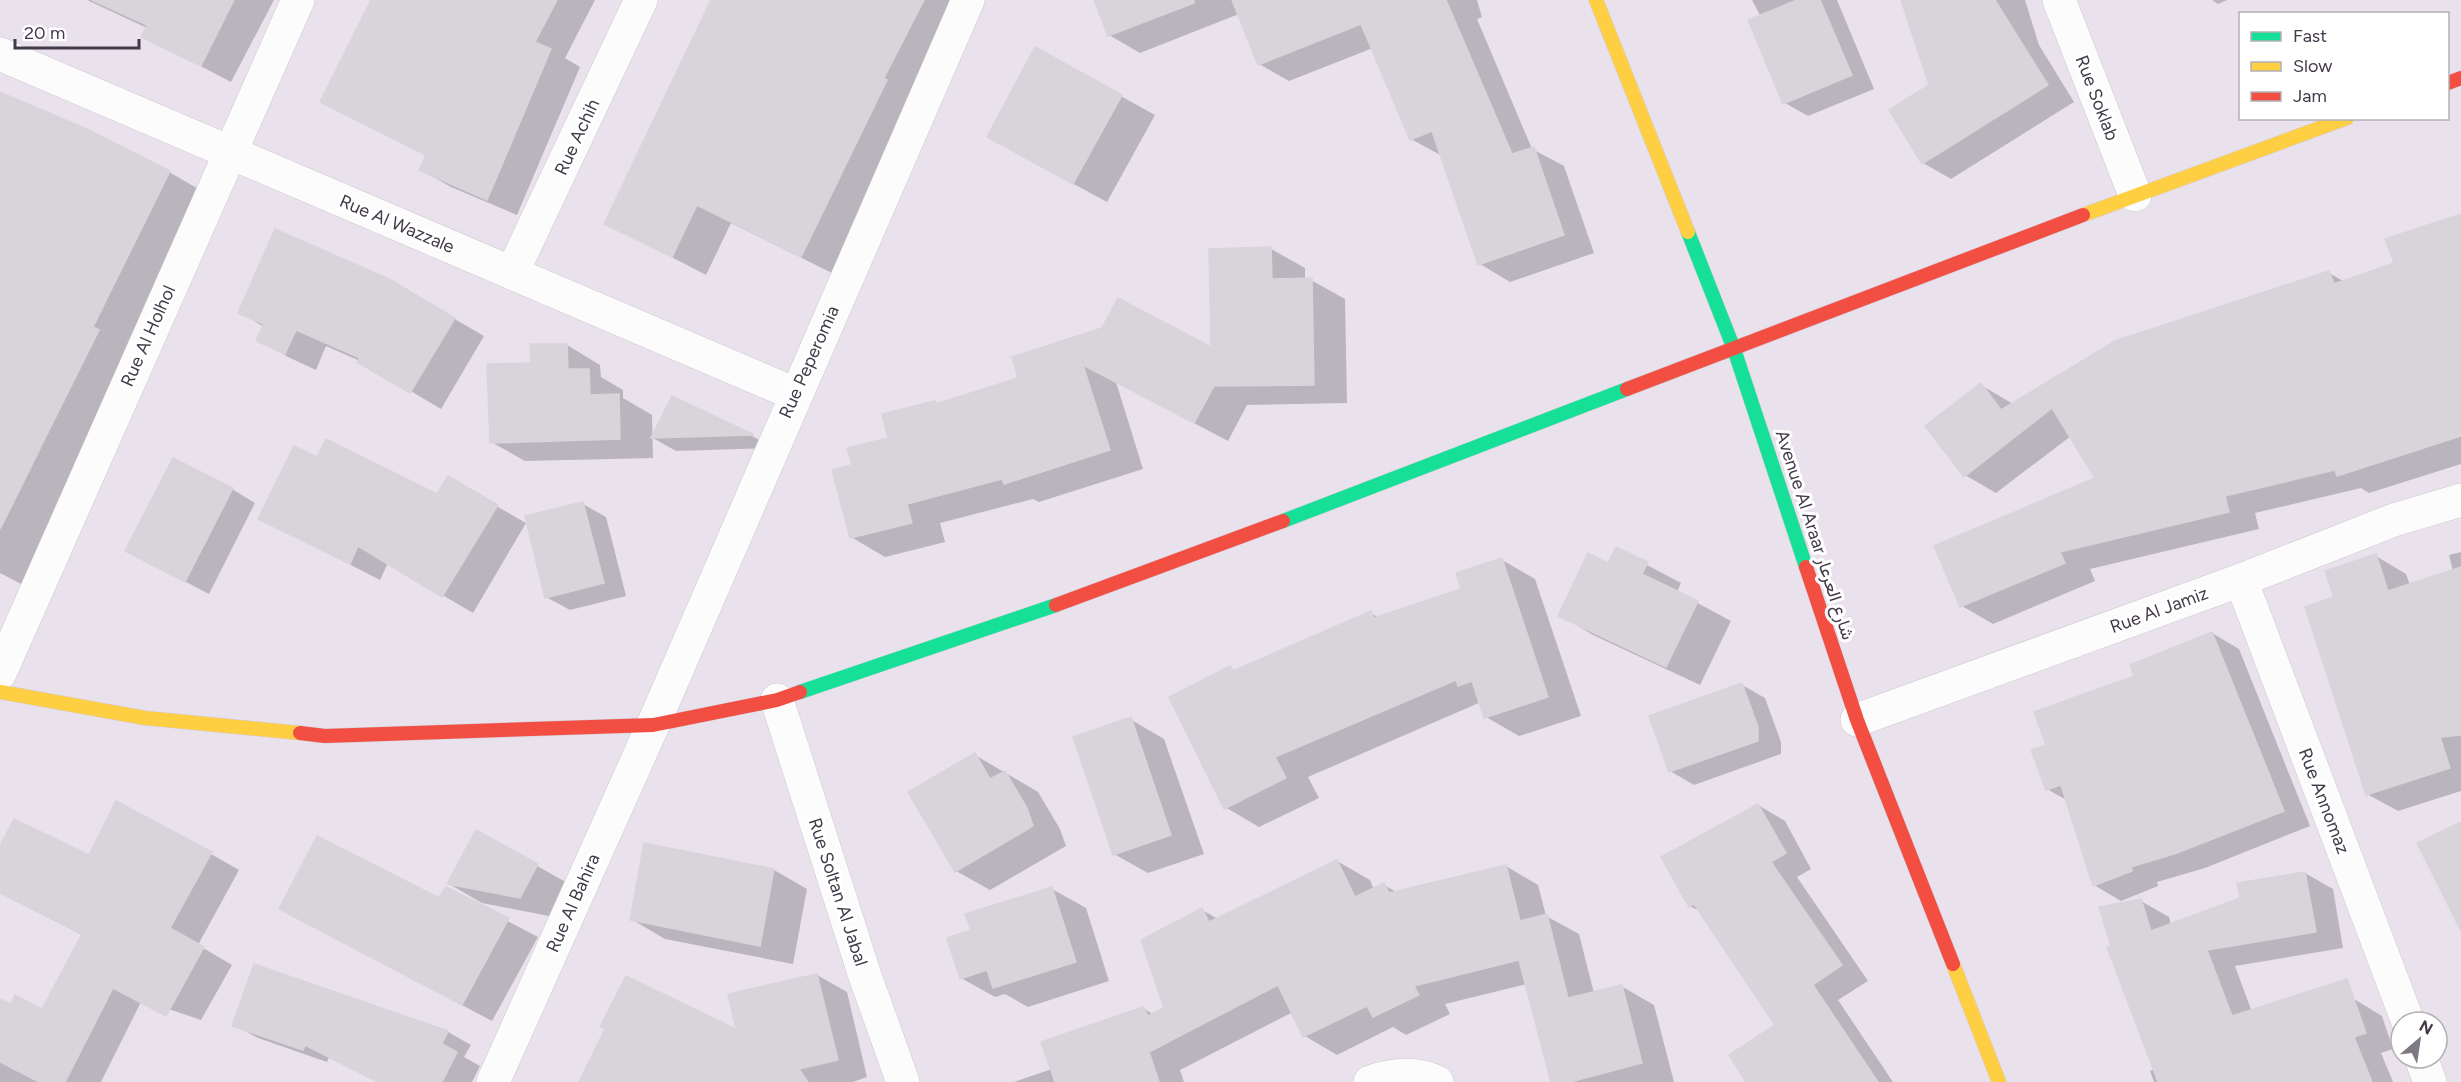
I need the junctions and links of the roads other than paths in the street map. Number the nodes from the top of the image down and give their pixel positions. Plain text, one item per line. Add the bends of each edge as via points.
1 (298, 0) edge
2 (641, 0) edge
3 (968, 0) edge
4 (1596, 0) edge
5 (2059, 0) edge
6 (0, 54) edge
7 (2341, 120) edge
8 (229, 153) junction
9 (2135, 195) junction
10 (512, 273) junction
11 (1734, 349) junction
12 (795, 394) junction
13 (2461, 500) edge
14 (2241, 580) junction
15 (0, 673) edge
16 (0, 692) edge
17 (777, 700) junction
18 (1857, 720) junction
19 (653, 725) junction
20 (2403, 1010) edge
21 (493, 1082) edge
22 (903, 1082) edge
23 (1370, 1082) edge
24 (1437, 1082) edge
25 (1999, 1082) edge

1 - 8 street, Rue Al Holhol
2 - 10 street, Rue Achih
3 - 12 street, Rue Peperomia
4 - 11 street, Avenue Al Araar شارع العرعار
5 - 9 street, Rue Soklab
6 - 8 street, Rue Al Wazzale
7 - 9 street
8 - 10 street, Rue Al Wazzale
8 - 15 street, Rue Al Holhol
9 - 11 street
10 - 12 street, Rue Al Wazzale
11 - 17 street via 1123,582
11 - 18 street, Avenue Al Araar شارع العرعار
12 - 19 street, Rue Peperomia
13 - 14 street, Rue Al Jamiz via 2394,520
14 - 18 street, Rue Al Jamiz
14 - 20 street, Rue Annomaz
16 - 19 street via 145,718 325,736
17 - 19 street
17 - 22 street, Rue Soltan Al Jabal
18 - 25 street, Avenue Al Araar شارع العرعار
19 - 21 street, Rue Al Bahira
23 - 24 street via 1388,1076 1422,1076

